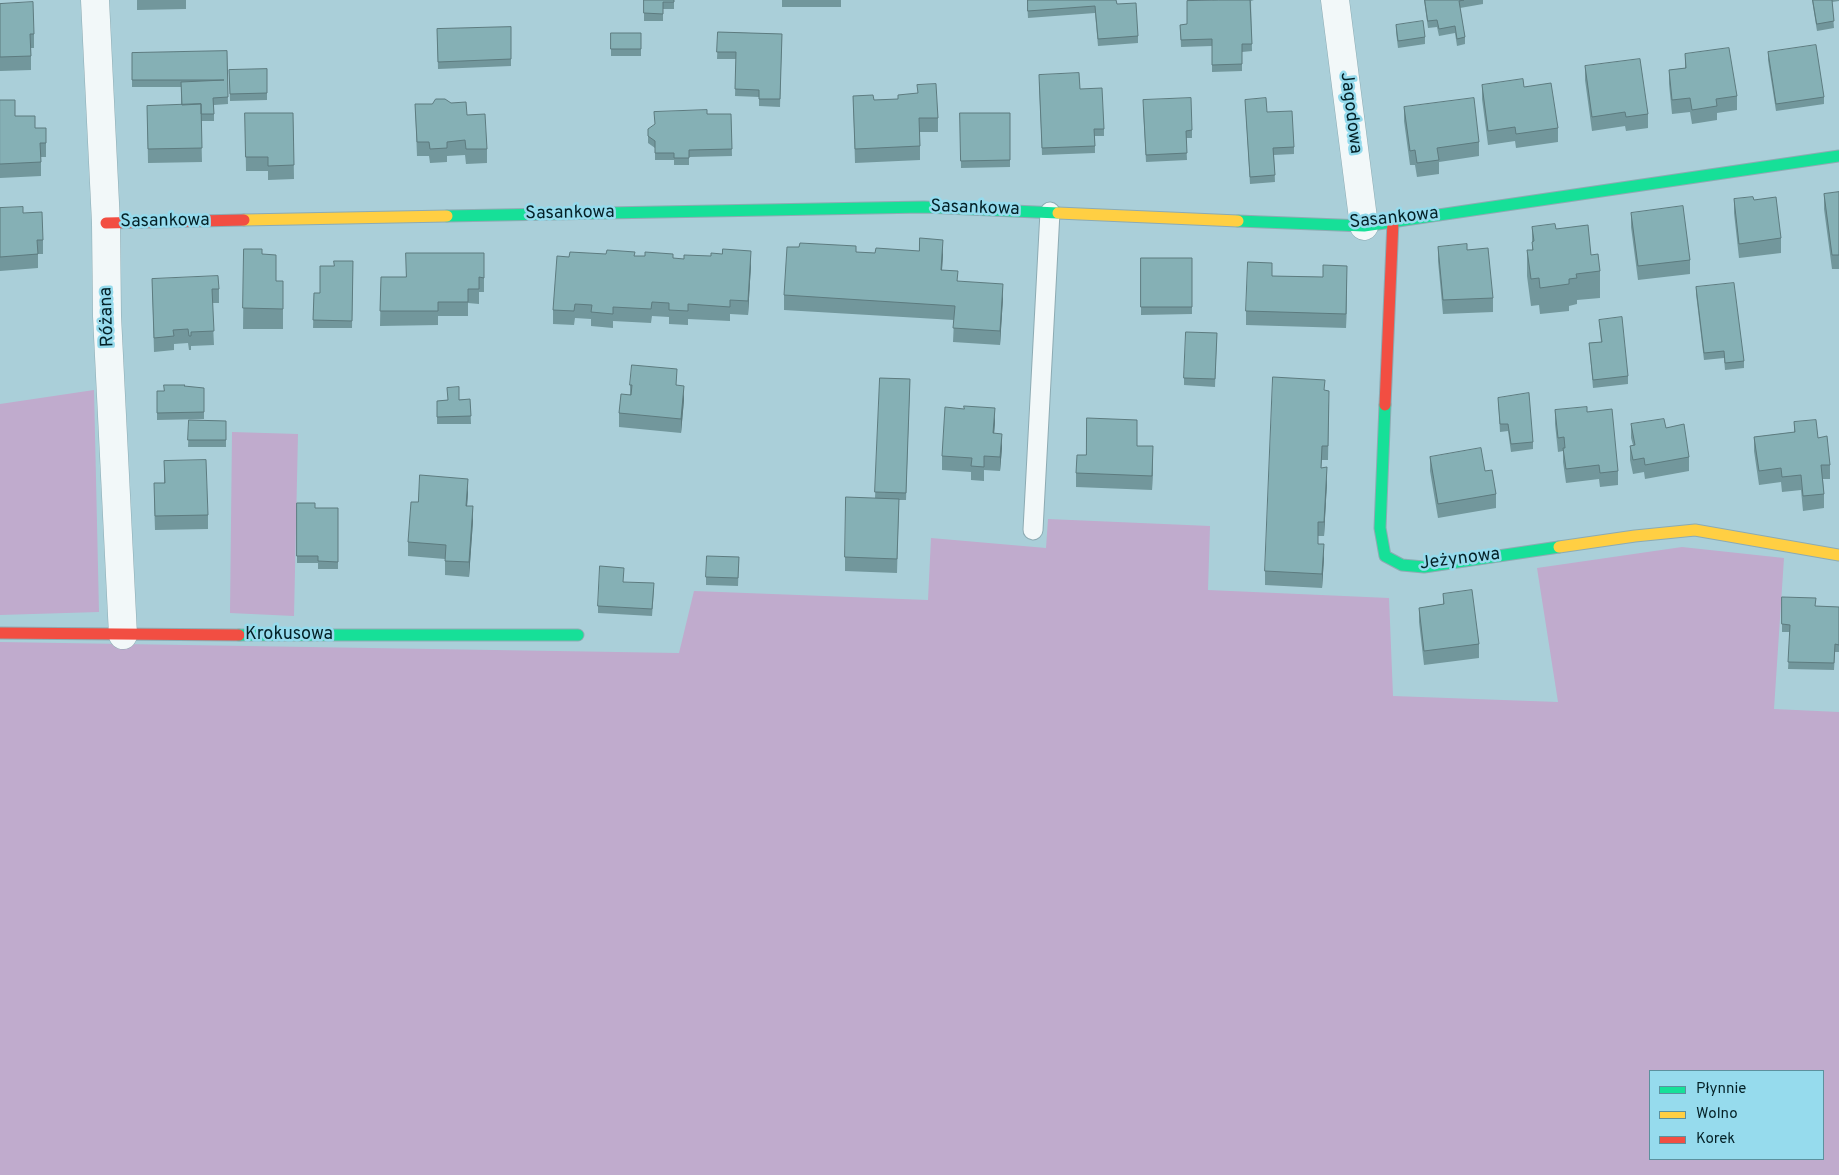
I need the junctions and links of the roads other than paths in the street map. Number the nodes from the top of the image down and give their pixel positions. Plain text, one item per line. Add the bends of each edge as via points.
1 (95, 0) edge
2 (1335, 0) edge
3 (1839, 156) edge
4 (1050, 212) junction
5 (1393, 222) junction
6 (106, 223) junction
7 (1364, 226) junction
8 (1033, 530) dead end
9 (1839, 555) edge
10 (0, 633) edge
11 (578, 634) dead end
12 (123, 635) junction

1 - 6 street, Różana
2 - 7 street, Jagodowa
3 - 5 street, Sasankowa
4 - 6 street, Sasankowa via 924,207
4 - 7 street, Sasankowa
4 - 8 lane
5 - 7 street, Sasankowa
5 - 9 street, Jeżynowa via 1380,528 1385,556 1402,565 1424,567 1694,530
6 - 12 street, Różana via 107,316
10 - 12 street, Krokusowa
11 - 12 street, Krokusowa

